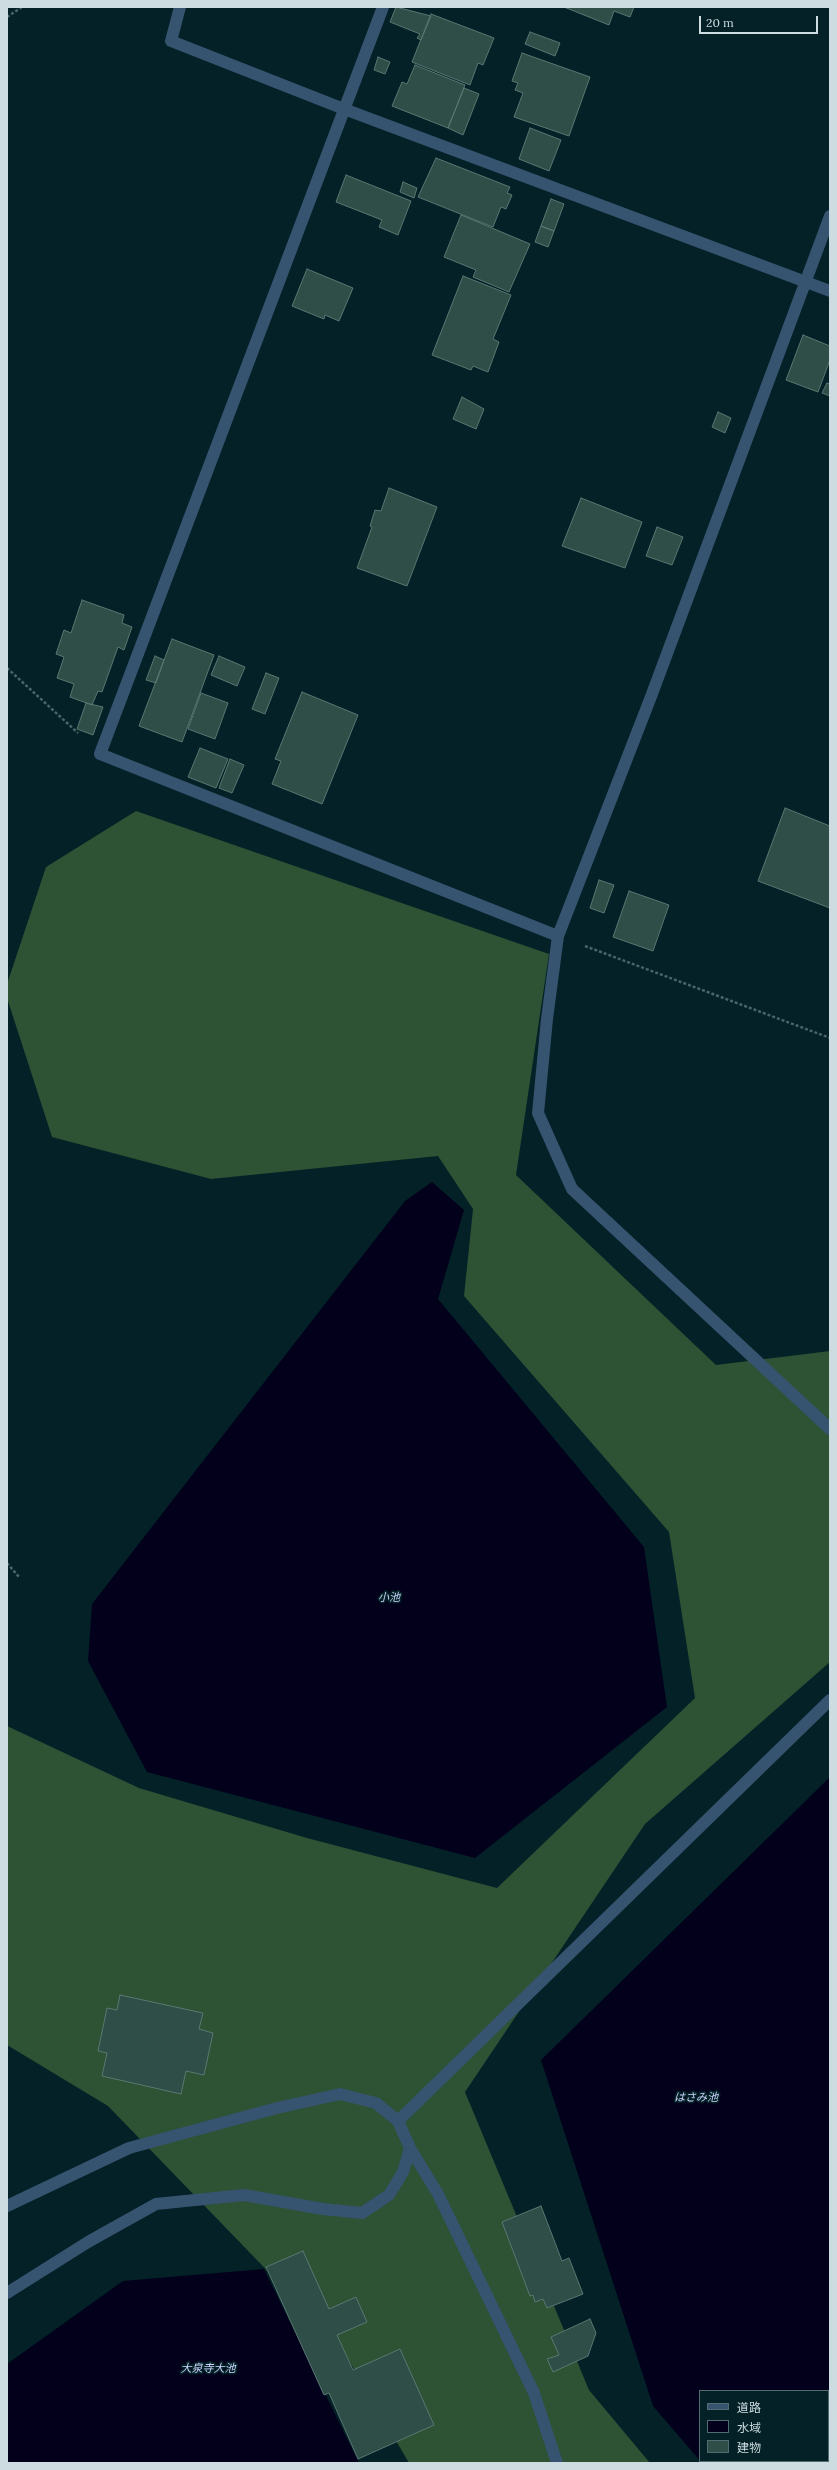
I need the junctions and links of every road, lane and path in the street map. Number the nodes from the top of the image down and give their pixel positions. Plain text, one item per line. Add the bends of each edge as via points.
1 (22, 7) edge
2 (180, 7) edge
3 (383, 7) edge
4 (7, 17) edge
5 (344, 109) junction
6 (830, 216) edge
7 (805, 281) junction
8 (830, 291) edge
9 (7, 668) edge
10 (100, 754) junction
11 (558, 936) junction
12 (830, 1038) edge
13 (830, 1429) edge
14 (7, 1563) edge
15 (19, 1577) dead end
16 (830, 1700) edge
17 (398, 2121) junction
18 (410, 2148) junction
19 (7, 2206) edge
20 (7, 2293) edge
21 (557, 2463) edge

1 - 4 path
2 - 5 street via 171,41
3 - 5 street
5 - 7 street
5 - 10 street
6 - 7 street
7 - 8 street
7 - 11 street via 652,694
9 - 10 path
10 - 11 street
11 - 12 path
11 - 13 street via 538,1113 572,1189
14 - 15 path
16 - 17 street
17 - 18 street
17 - 19 street via 376,2103 340,2094 277,2108 129,2148
18 - 20 street via 403,2172 389,2195 362,2213 244,2195 156,2204 88,2242
18 - 21 street via 438,2194 534,2392

